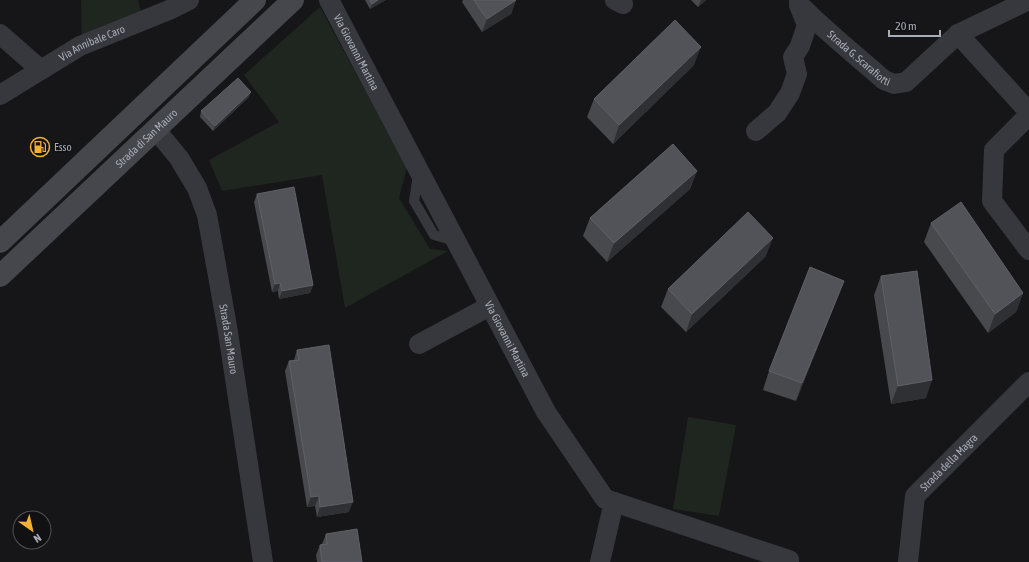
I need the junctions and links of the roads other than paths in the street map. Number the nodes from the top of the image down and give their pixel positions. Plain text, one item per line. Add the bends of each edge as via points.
1 (189, 0) edge
2 (255, 0) edge
3 (293, 0) edge
4 (330, 0) edge
5 (1029, 0) edge
6 (799, 2) edge
7 (0, 34) edge
8 (958, 34) junction
9 (41, 70) junction
10 (0, 95) edge
11 (1029, 114) edge
12 (156, 130) junction
13 (756, 131) dead end
14 (0, 242) edge
15 (1029, 250) edge
16 (0, 276) edge
17 (490, 306) junction
18 (419, 344) dead end
19 (1029, 382) edge
20 (614, 502) junction
21 (263, 562) edge
22 (600, 562) edge
23 (788, 562) edge
24 (908, 562) edge

1 - 9 street, Via Annibale Caro via 80,46
2 - 14 main road
3 - 12 main road, Strada di San Mauro
4 - 17 street, Via Giovanni Martina
5 - 8 street, Strada G. Scarafiotti
6 - 8 street, Strada G. Scarafiotti via 817,23 884,80 894,84 906,82
6 - 13 street via 807,25 800,46 793,56 797,74 790,93 777,113
7 - 9 street
8 - 11 street
9 - 10 street, Via Annibale Caro
11 - 15 street via 994,150 992,201
12 - 16 main road, Strada di San Mauro
12 - 21 street, Strada San Mauro via 183,164 197,188 207,215 227,326
17 - 18 street
17 - 20 street, Via Giovanni Martina via 546,412 605,499
19 - 24 street, Strada della Magra via 915,496
20 - 22 street
20 - 23 street, Via Giovanni Martina via 789,560

